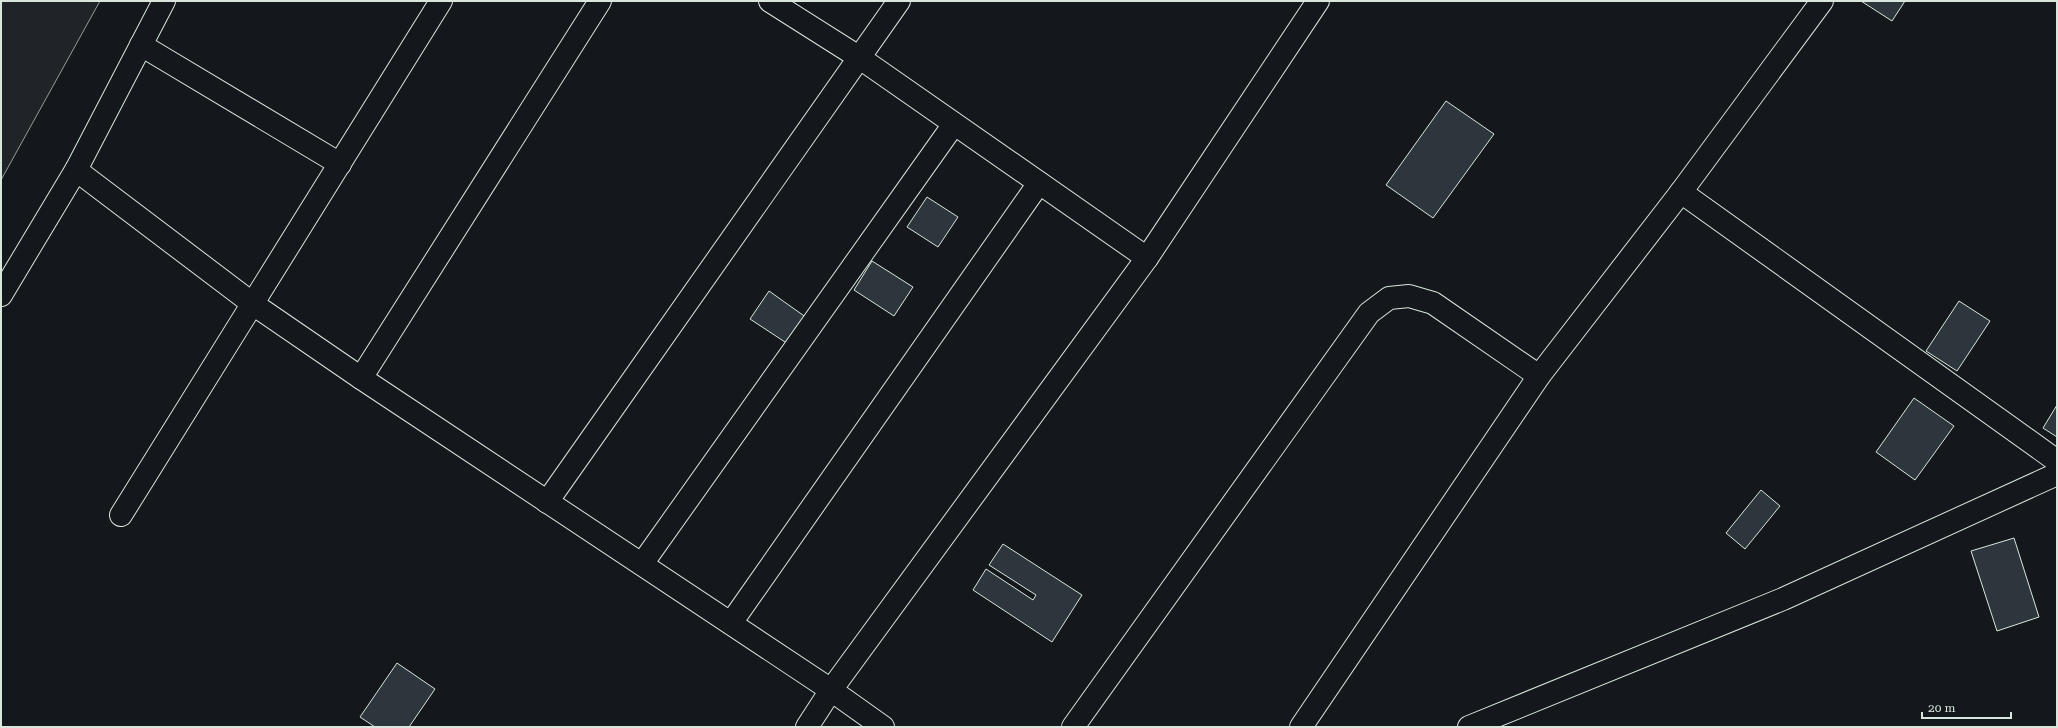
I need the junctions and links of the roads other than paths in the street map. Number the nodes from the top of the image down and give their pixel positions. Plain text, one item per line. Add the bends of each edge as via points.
1 (164, 1) edge
2 (441, 1) edge
3 (600, 1) edge
4 (770, 1) edge
5 (899, 1) edge
6 (1318, 1) edge
7 (1822, 1) edge
8 (141, 45) junction
9 (860, 58) junction
10 (954, 124) junction
11 (340, 164) junction
12 (76, 170) junction
13 (1039, 183) junction
14 (1681, 192) junction
15 (1147, 258) junction
16 (1, 295) edge
17 (253, 304) junction
18 (1539, 376) junction
19 (361, 378) junction
20 (2057, 461) edge
21 (2057, 474) edge
22 (547, 502) junction
23 (121, 515) dead end
24 (642, 564) junction
25 (730, 623) junction
26 (831, 690) junction
27 (807, 727) edge
28 (883, 727) edge
29 (1073, 727) edge
30 (1301, 727) edge
31 (1470, 727) edge

1 - 8 street
2 - 11 street
3 - 19 street
4 - 9 street
5 - 9 street
6 - 15 street
7 - 14 street
8 - 11 street
8 - 12 street
9 - 10 street
9 - 22 street
10 - 13 street
10 - 24 street
11 - 17 street
12 - 16 street
12 - 17 street
13 - 15 street
13 - 25 street
14 - 18 street
14 - 20 street
15 - 26 street
17 - 19 street
17 - 23 street
18 - 29 street via 1433,303 1409,296 1389,298 1370,313
18 - 30 street
19 - 22 street
21 - 31 street via 1783,599
22 - 24 street
24 - 25 street
25 - 26 street
26 - 27 street
26 - 28 street

